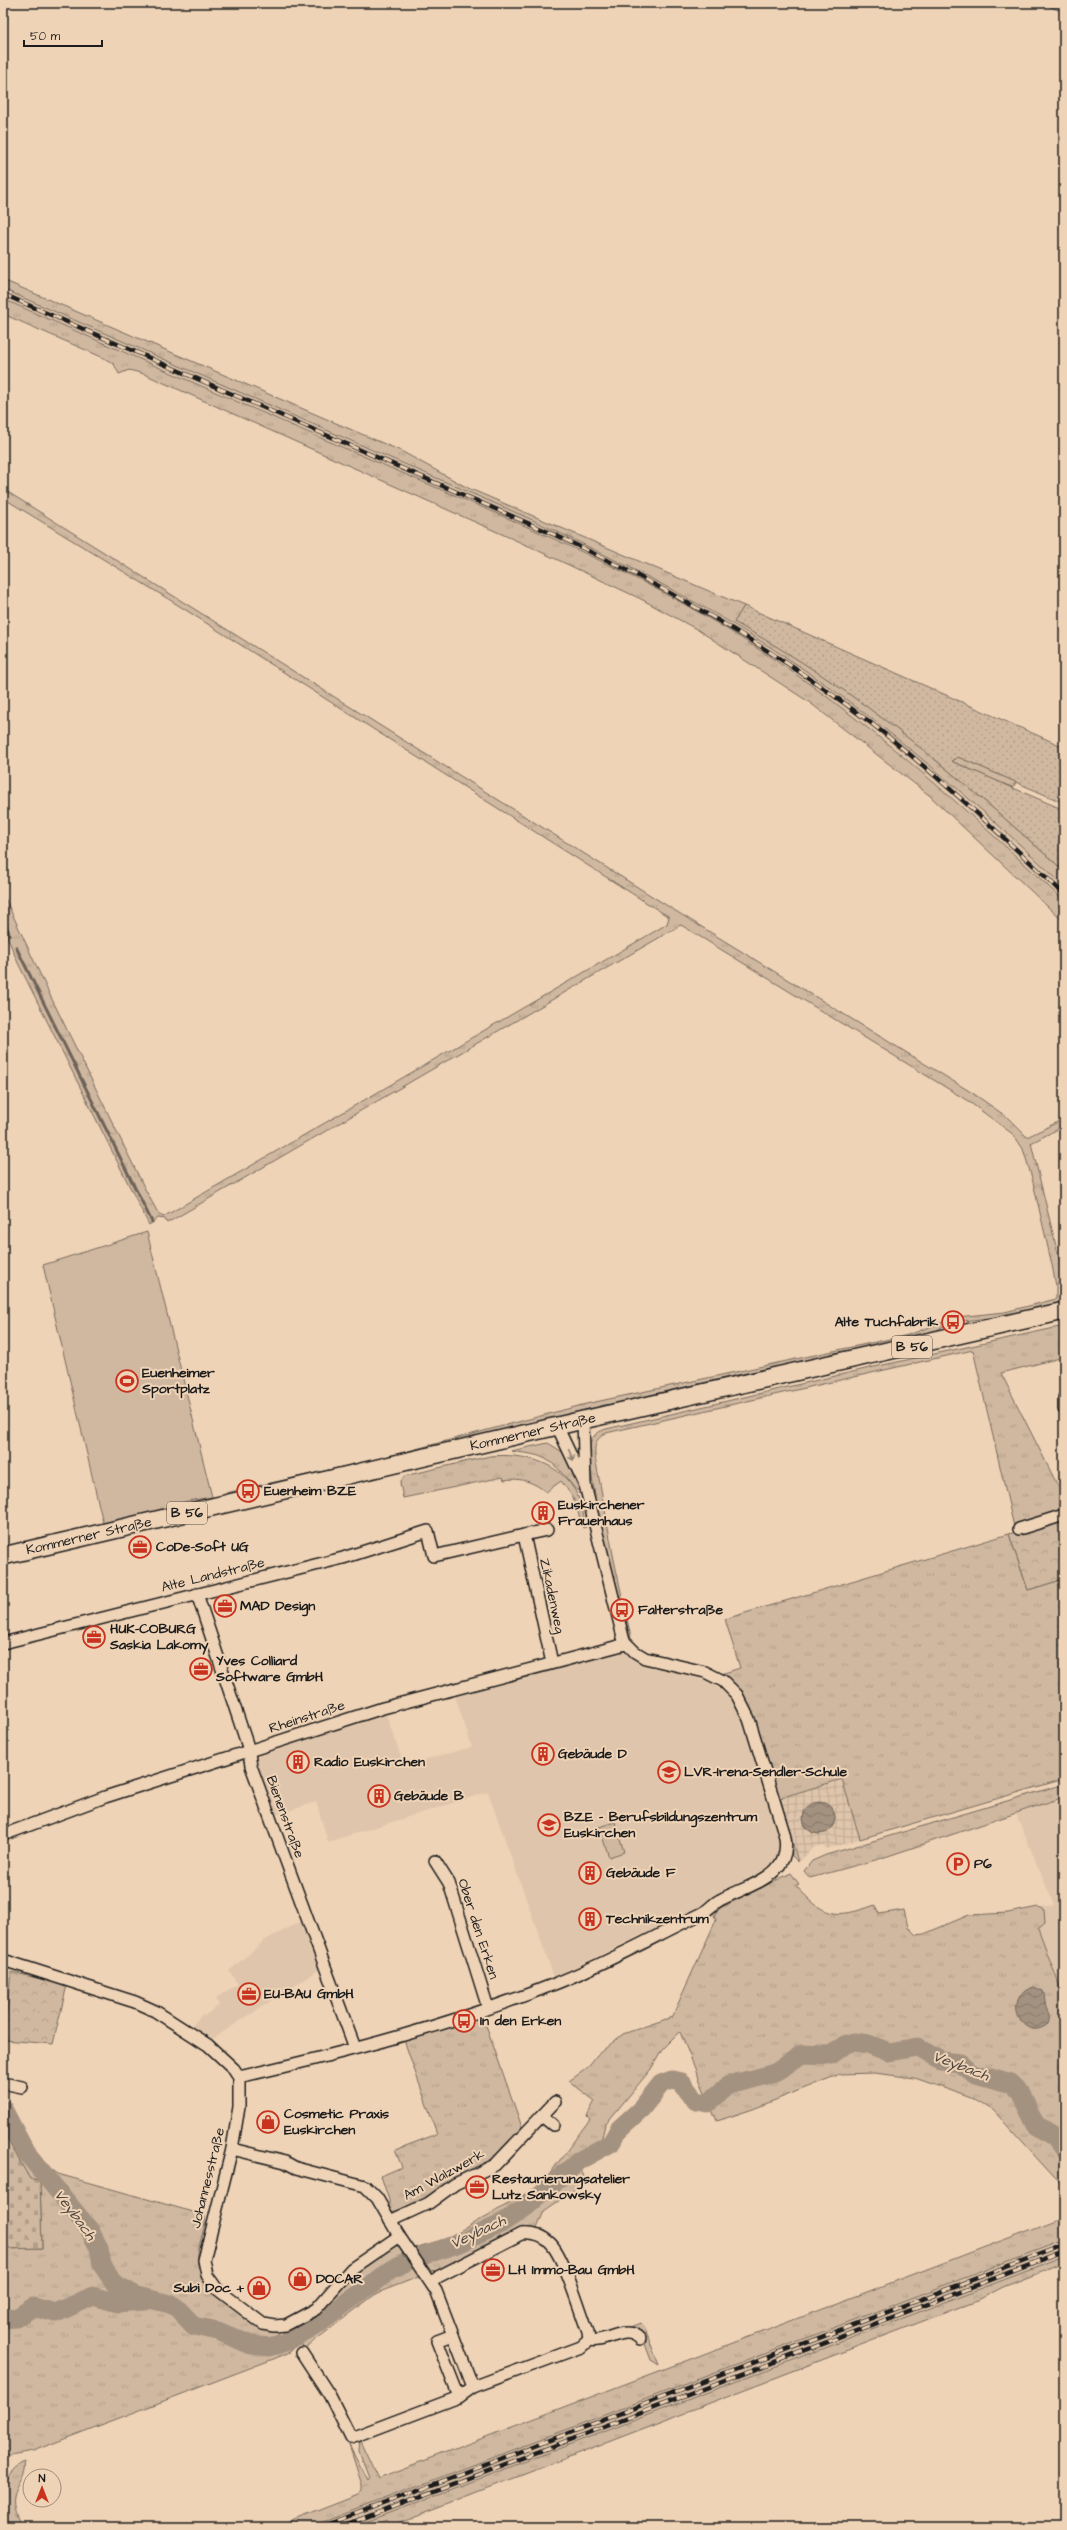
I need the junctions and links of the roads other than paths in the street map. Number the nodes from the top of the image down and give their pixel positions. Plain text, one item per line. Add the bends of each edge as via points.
1 (1064, 1311) edge
2 (1064, 1398) edge
3 (1064, 1409) edge
4 (583, 1420) junction
5 (556, 1426) junction
6 (585, 1484) junction
7 (1064, 1515) edge
8 (1019, 1528) dead end
9 (547, 1530) dead end
10 (524, 1535) junction
11 (3, 1556) edge
12 (197, 1594) junction
13 (3, 1643) edge
14 (626, 1644) junction
15 (552, 1664) junction
16 (248, 1751) junction
17 (3, 1835) edge
18 (435, 1861) dead end
19 (3, 1960) edge
20 (488, 2008) junction
21 (355, 2048) junction
22 (239, 2078) junction
23 (3, 2084) edge
24 (22, 2086) dead end
25 (555, 2102) dead end
26 (542, 2116) junction
27 (553, 2125) dead end
28 (232, 2148) junction
29 (390, 2221) junction
30 (400, 2236) junction
31 (430, 2281) junction
32 (453, 2335) junction
33 (640, 2339) dead end
34 (589, 2340) junction
35 (302, 2353) dead end
36 (473, 2387) junction
37 (459, 2398) junction

1 - 4 main road, Kommerner Straße / B 56
2 - 3 street
4 - 5 main road, Kommerner Straße / B 56
4 - 6 street
5 -> 6 street
5 - 11 main road, Kommerner Straße / B 56
6 - 14 street via 620,1630
7 - 8 street
9 - 10 street
10 - 12 street, Alte Landstraße via 434,1556 428,1531 343,1558
10 - 15 street, Zikadenweg
12 - 13 street, Alte Landstraße
12 - 16 street, Bienenstraße
14 - 15 street, Rheinstraße
14 - 20 street via 645,1658 712,1675 738,1695 749,1719 784,1833 784,1861 774,1873 718,1901 703,1913 553,1985
15 - 16 street, Rheinstraße via 419,1697
16 - 17 street, Rheinstraße via 105,1797
16 - 21 street, Bienenstraße via 253,1773
18 - 20 street, Ober den Erken via 449,1883
19 - 22 street via 135,2002 155,2011 208,2045 234,2069
20 - 21 street
21 - 22 street
22 - 28 street, Johannesstraße via 239,2107
23 - 24 street
25 - 26 street, Am Walzwerk
26 - 27 street
26 - 29 street, Am Walzwerk via 495,2165 455,2184 429,2203
28 - 29 street via 365,2186 373,2192
28 - 30 street, Johannesstraße via 205,2249 205,2268 211,2282 254,2319 274,2326 295,2321 316,2309 351,2269
29 - 30 street
30 - 31 street
31 - 32 street
31 - 34 street via 516,2236 539,2236 549,2242 556,2251
32 - 36 street
32 - 37 street via 437,2341
33 - 34 street via 628,2332 601,2341
34 - 36 street via 581,2347
35 - 37 street via 330,2396 351,2438
36 - 37 street

